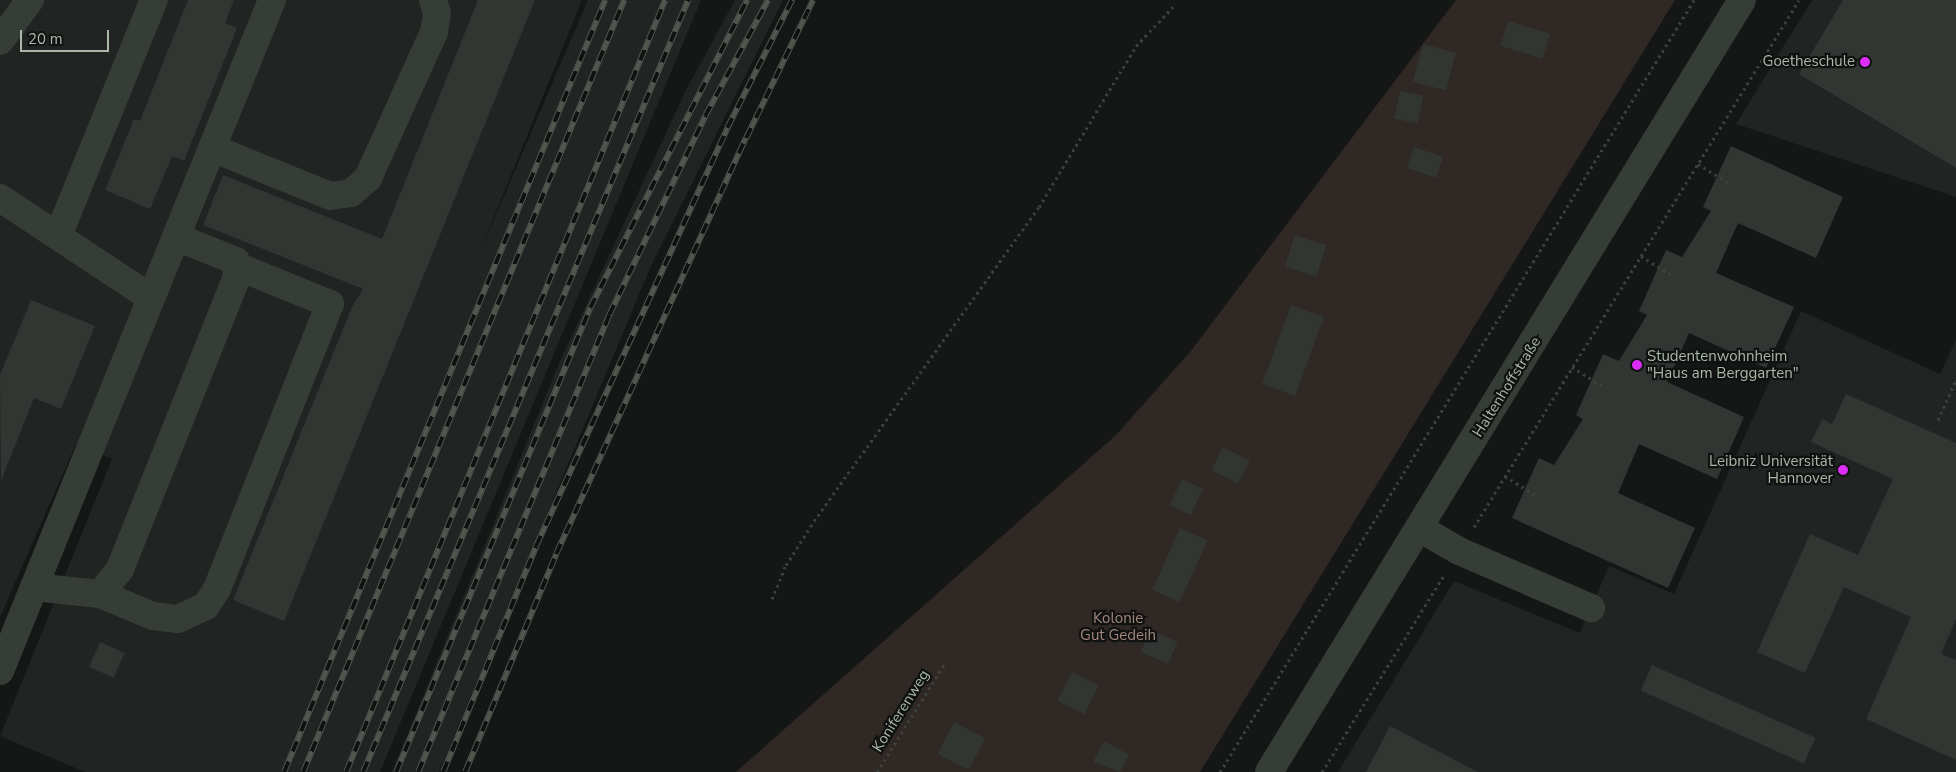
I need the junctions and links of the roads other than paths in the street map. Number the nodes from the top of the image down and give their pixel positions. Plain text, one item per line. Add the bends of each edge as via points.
1 (30, 0) edge
2 (154, 0) edge
3 (272, 0) edge
4 (433, 0) edge
5 (1742, 0) edge
6 (0, 42) edge
7 (212, 148) junction
8 (0, 198) edge
9 (58, 236) junction
10 (176, 237) junction
11 (238, 267) junction
12 (151, 298) junction
13 (1420, 528) junction
14 (34, 587) junction
15 (100, 594) junction
16 (1591, 608) dead end
17 (0, 671) edge
18 (1269, 772) edge

1 - 6 street
2 - 9 street
3 - 7 street
4 - 7 street via 437,13 434,32 368,178 351,193 330,196
5 - 13 street, Haltenhoffstraße
7 - 10 street
8 - 9 street
9 - 12 street
10 - 11 street via 236,261
10 - 12 street
11 - 15 street via 120,569
11 - 15 street via 330,304 217,589 206,606 178,619 153,616
12 - 14 street
13 - 16 street via 1459,551
13 - 18 street, Haltenhoffstraße
14 - 15 street
14 - 17 street

